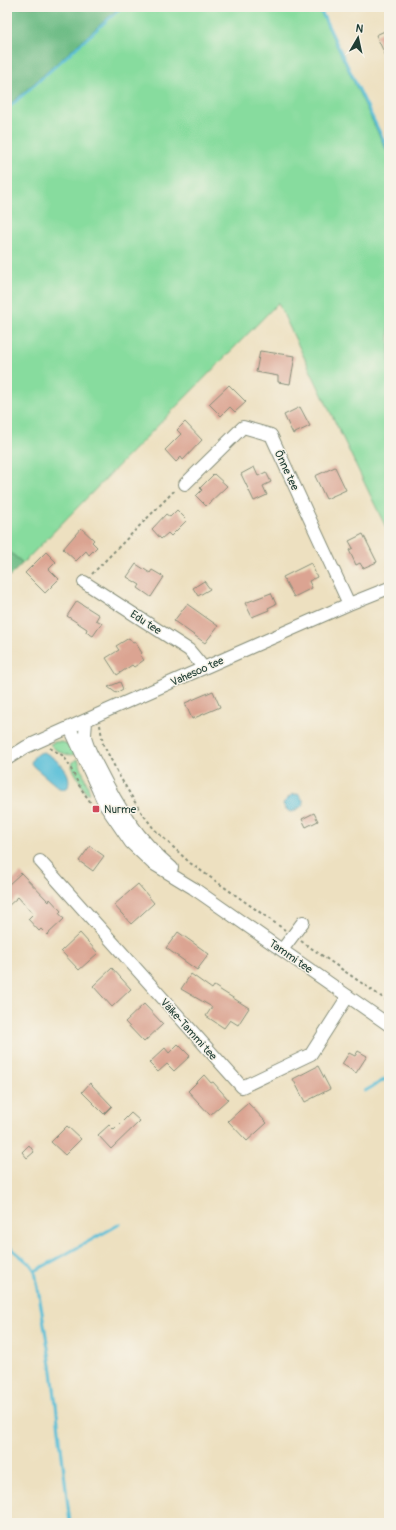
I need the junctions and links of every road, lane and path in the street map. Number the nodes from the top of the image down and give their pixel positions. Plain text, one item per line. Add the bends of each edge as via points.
1 (185, 484) joint
2 (85, 583) joint
3 (389, 588) edge
4 (349, 604) junction
5 (204, 668) junction
6 (98, 714) junction
7 (86, 720) junction
8 (70, 728) junction
9 (45, 739) junction
10 (7, 758) edge
11 (92, 804) dead end
12 (40, 861) dead end
13 (193, 888) junction
14 (304, 922) dead end
15 (293, 936) junction
16 (282, 950) junction
17 (348, 996) junction
18 (389, 1002) edge
19 (389, 1025) edge

1 - 2 path via 178,487
1 - 4 street, Õnne tee via 243,427 271,435
2 - 5 street, Edu tee via 190,650
3 - 4 street, Vahesoo tee
4 - 5 street, Vahesoo tee
5 - 6 street, Vahesoo tee
6 - 7 street, Vahesoo tee
6 - 15 path via 103,744 138,809 154,829 190,863
7 - 8 street, Vahesoo tee
7 - 13 street, Tammi tee via 85,737 120,810 141,839
8 - 9 street, Vahesoo tee
8 - 13 street, Tammi tee via 105,805 131,843 152,863
9 - 10 street, Vahesoo tee
9 - 11 path via 48,747 68,761 80,787
12 - 17 street, Väike-Tammi tee via 242,1087 310,1054
13 - 16 street, Tammi tee
14 - 15 street
15 - 16 street
15 - 18 path
16 - 17 street, Tammi tee
17 - 19 street, Tammi tee

